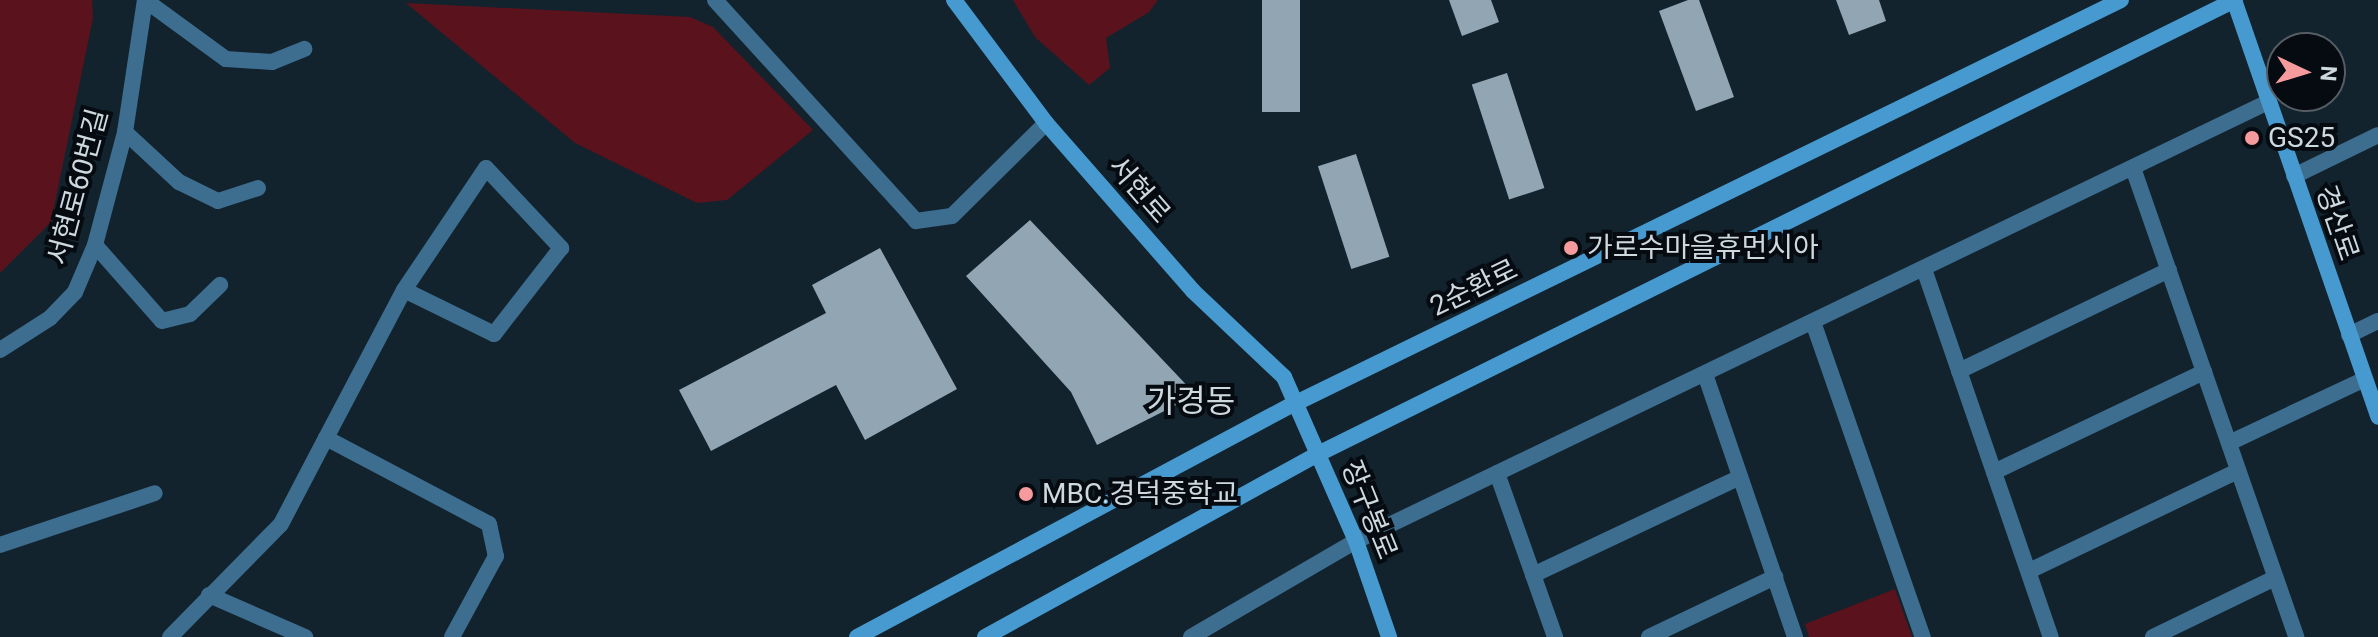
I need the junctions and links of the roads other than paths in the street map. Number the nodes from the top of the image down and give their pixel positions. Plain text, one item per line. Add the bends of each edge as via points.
1 (715, 0) edge
2 (954, 0) edge
3 (2121, 0) edge
4 (2234, 0) edge
5 (304, 49) dead end
6 (2266, 96) edge
7 (2266, 103) edge
8 (2272, 112) edge
9 (1046, 123) junction
10 (125, 132) junction
11 (2378, 135) edge
12 (2133, 168) junction
13 (2294, 176) junction
14 (258, 188) dead end
15 (95, 245) junction
16 (1924, 269) junction
17 (2169, 270) junction
18 (220, 285) dead end
19 (404, 290) junction
20 (2378, 321) edge
21 (1813, 322) junction
22 (2349, 335) junction
23 (0, 350) edge
24 (1959, 371) junction
25 (2204, 372) junction
26 (1705, 374) junction
27 (2365, 379) junction
28 (1296, 403) junction
29 (2378, 417) edge
30 (326, 438) junction
31 (2229, 443) junction
32 (1318, 454) junction
33 (2238, 471) junction
34 (1994, 472) junction
35 (1497, 473) junction
36 (1740, 477) junction
37 (155, 493) dead end
38 (1356, 541) junction
39 (0, 545) edge
40 (2029, 571) junction
41 (1533, 575) junction
42 (1775, 577) junction
43 (2275, 578) junction
44 (209, 595) junction
45 (1222, 619) junction
46 (1657, 634) edge
47 (2158, 635) edge
48 (170, 637) edge
49 (305, 637) edge
50 (452, 637) edge
51 (857, 637) edge
52 (985, 637) edge
53 (1191, 637) edge
54 (1228, 637) edge
55 (1389, 637) edge
56 (1555, 637) edge
57 (1795, 637) edge
58 (1923, 637) edge
59 (2051, 637) edge
60 (2296, 637) edge

1 - 9 street via 916,221 952,216
2 - 9 street, 서현로
3 - 28 street, 2순환로
4 - 6 street, 경산로
4 - 32 street
5 - 10 street, 서현로60번길 via 272,62 226,59 145,0
7 - 12 street
8 - 13 street, 경산로
9 - 28 street, 서현로 via 1193,291 1284,377
10 - 14 street via 179,182 218,201
10 - 15 street, 서현로60번길
11 - 13 street
12 - 16 street
12 - 17 street
13 - 22 street, 경산로
15 - 18 street via 162,321 190,314
15 - 23 street, 서현로60번길 via 75,292 50,318
16 - 21 street
16 - 24 street
17 - 24 street
17 - 25 street
19 - 19 street via 486,168 561,248 494,334
19 - 30 street
20 - 22 street
21 - 26 street
21 - 58 street
22 - 27 street, 경산로
24 - 34 street
25 - 31 street
25 - 34 street
26 - 35 street
26 - 36 street
27 - 29 street, 경산로
27 - 31 street
28 - 32 street, 장구봉로
28 - 51 street, 2순환로
30 - 44 street via 281,524
30 - 50 street via 489,524 496,556
31 - 33 street
32 - 38 street, 장구봉로
32 - 52 street
33 - 40 street
33 - 43 street
34 - 40 street
35 - 38 street
35 - 41 street
36 - 41 street
36 - 42 street
37 - 39 street
38 - 45 street
38 - 55 street, 장구봉로
40 - 59 street
41 - 56 street
42 - 46 street
42 - 57 street
43 - 47 street
43 - 60 street
44 - 48 street
44 - 49 street
45 - 53 street
45 - 54 street

